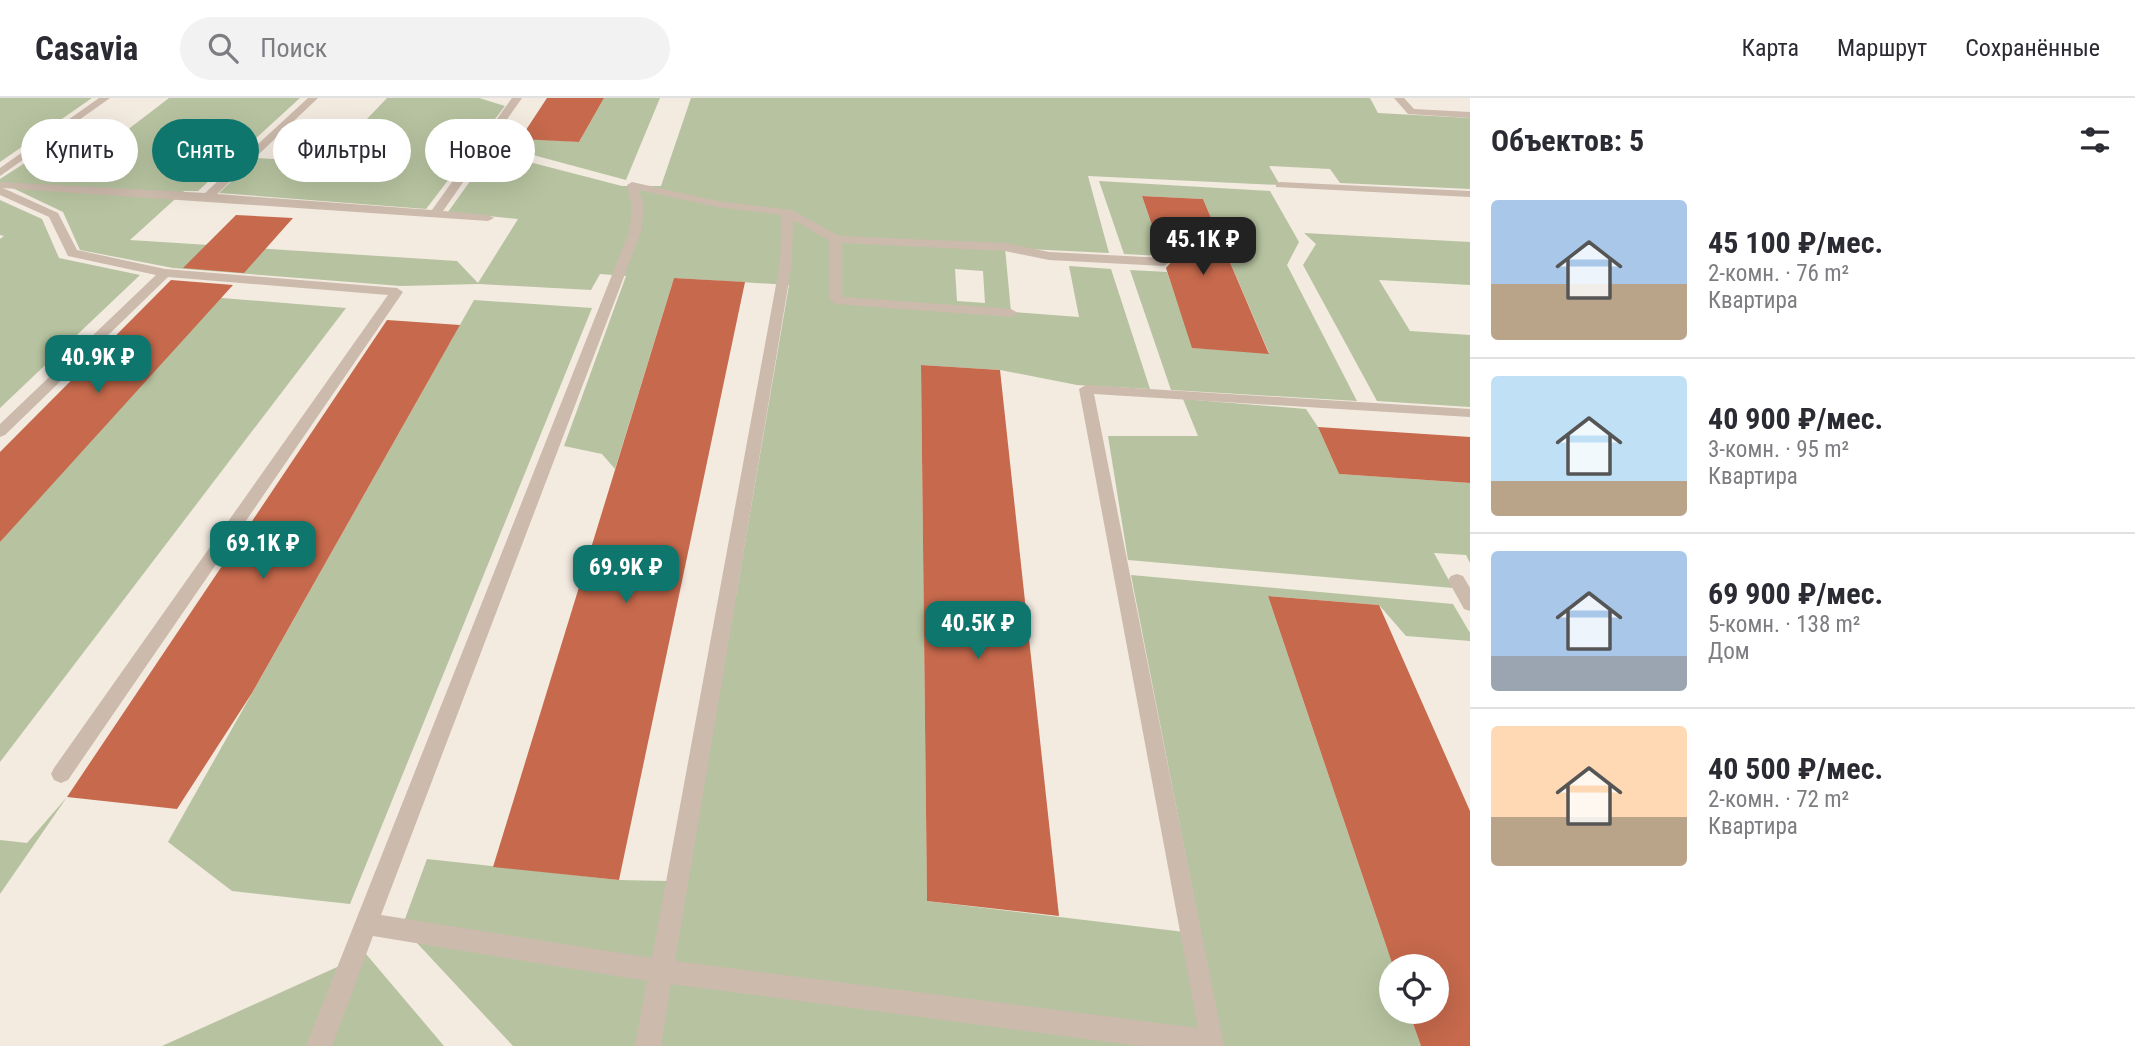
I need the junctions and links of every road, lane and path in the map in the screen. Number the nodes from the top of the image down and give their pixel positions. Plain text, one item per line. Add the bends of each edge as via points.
1 (105, 98) edge
2 (313, 98) edge
3 (517, 98) edge
4 (1399, 98) edge
5 (1470, 114) edge
6 (0, 173) edge
7 (0, 185) edge
8 (1280, 185) dead end
9 (0, 191) edge
10 (1470, 194) edge
11 (208, 197) junction
12 (788, 212) junction
13 (435, 214) junction
14 (488, 218) dead end
15 (836, 239) junction
16 (1164, 262) dead end
17 (165, 274) junction
18 (1011, 313) dead end
19 (1470, 413) edge
20 (0, 432) edge
21 (1470, 581) edge
22 (1470, 604) edge
23 (61, 774) dead end
24 (365, 924) junction
25 (661, 971) junction
26 (319, 1046) edge
27 (648, 1046) edge

1 - 6 lane
2 - 11 lane
3 - 13 lane
4 - 5 lane via 1411,111
7 - 11 lane
8 - 10 lane
9 - 17 lane via 54,215 72,253
11 - 13 lane
12 - 15 lane
12 - 24 lane via 718,204 632,185 638,206 635,232
12 - 25 lane via 786,263
13 - 14 lane
15 - 16 lane via 1005,247 1049,256
15 - 18 lane via 836,300
17 - 20 lane
17 - 23 lane via 397,292
19 - 25 lane via 1086,389 1213,1043
21 - 22 lane via 1457,580
24 - 25 lane
24 - 26 lane
25 - 27 lane

